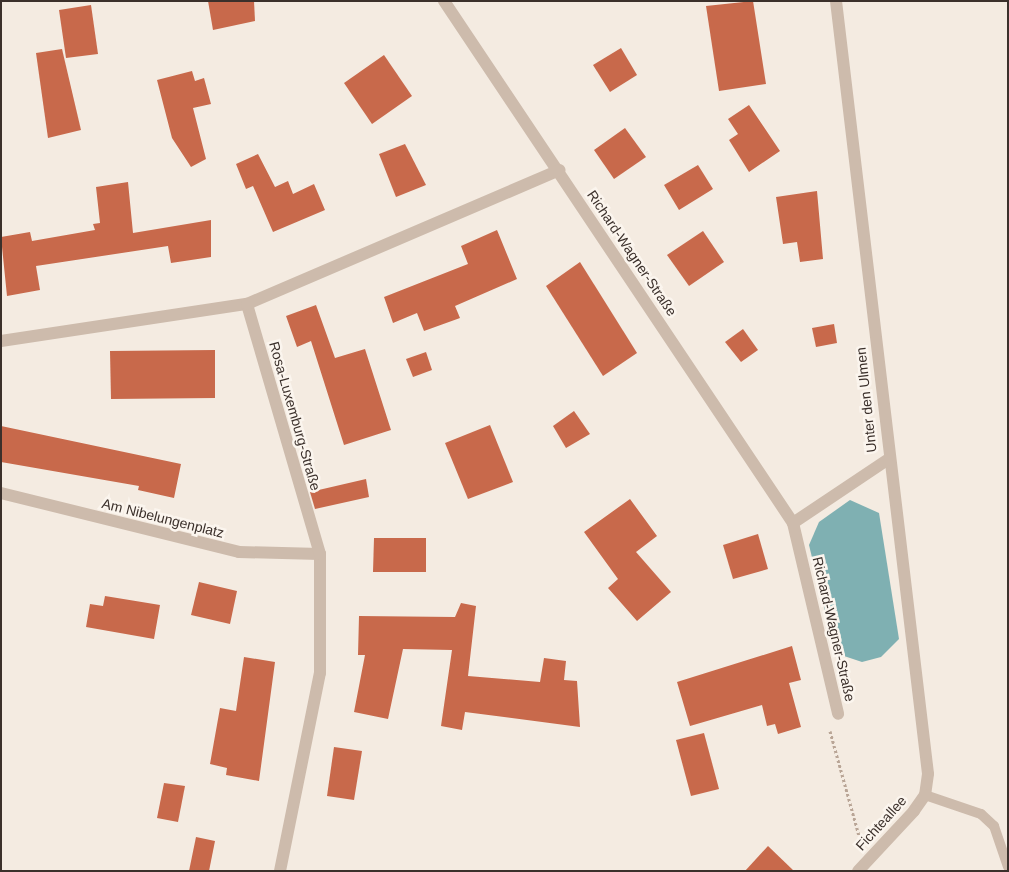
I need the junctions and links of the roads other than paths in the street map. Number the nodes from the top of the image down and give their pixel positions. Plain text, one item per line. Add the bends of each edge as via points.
1 (444, 1) edge
2 (836, 1) edge
3 (559, 170) junction
4 (247, 304) junction
5 (1, 341) edge
6 (887, 460) junction
7 (1, 493) edge
8 (794, 523) junction
9 (320, 554) junction
10 (838, 714) road end
11 (925, 795) junction
12 (1008, 866) edge
13 (280, 871) edge
14 (858, 871) edge

1 - 3 street, Richard-Wagner-Straße
2 - 6 street, Unter den Ulmen
3 - 4 street
3 - 8 street, Richard-Wagner-Straße
4 - 5 street
4 - 9 street, Rosa-Luxemburg-Straße
6 - 8 street
6 - 11 street, Unter den Ulmen via 928,774
7 - 9 street, Am Nibelungenplatz via 239,552
8 - 10 street, Richard-Wagner-Straße
9 - 13 street, Rosa-Luxemburg-Straße via 320,673
11 - 12 lane via 981,814 994,826
11 - 14 street, Fichteallee

